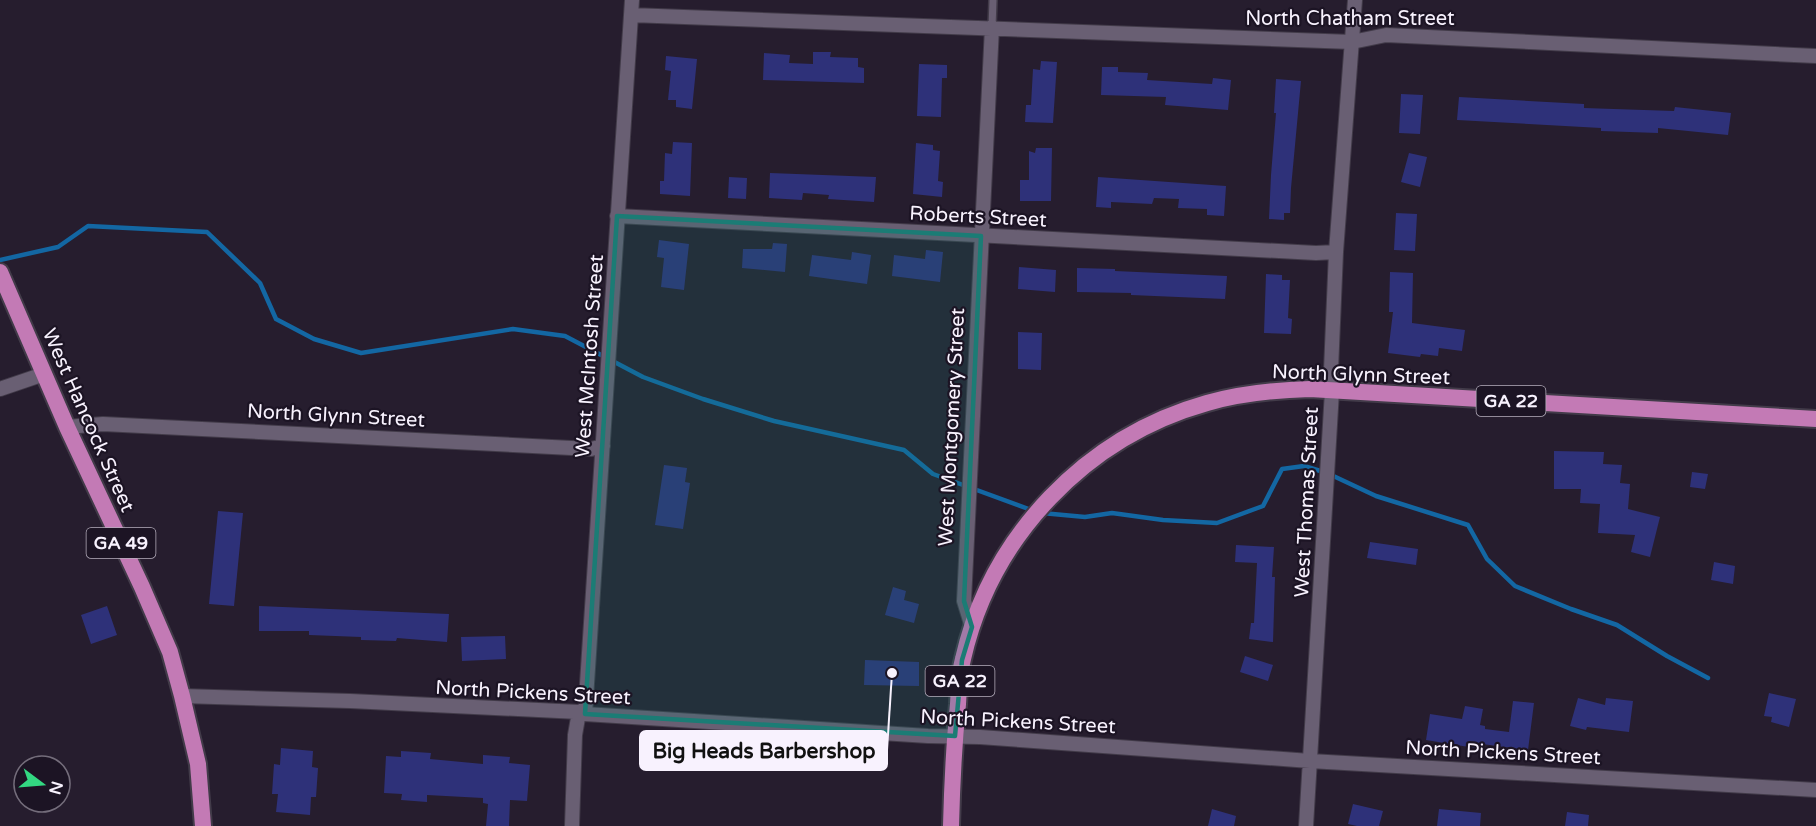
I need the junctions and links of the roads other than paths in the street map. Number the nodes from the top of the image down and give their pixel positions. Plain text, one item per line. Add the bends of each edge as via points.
1 (632, 0) edge
2 (993, 0) edge
3 (1355, 0) edge
4 (631, 15) junction
5 (992, 27) junction
6 (1352, 42) junction
7 (1816, 56) edge
8 (617, 216) junction
9 (981, 236) junction
10 (1336, 252) junction
11 (0, 272) edge
12 (44, 374) junction
13 (0, 389) edge
14 (1332, 391) junction
15 (1816, 419) edge
16 (67, 427) junction
17 (603, 446) junction
18 (972, 627) junction
19 (182, 696) junction
20 (582, 713) junction
21 (955, 736) junction
22 (1310, 761) junction
23 (1816, 790) edge
24 (203, 826) edge
25 (572, 826) edge
26 (951, 826) edge
27 (1306, 826) edge

1 - 4 street, West McIntosh Street
2 - 5 lane
3 - 6 street, West Thomas Street
4 - 5 street, North Chatham Street
4 - 8 street, West McIntosh Street
5 - 6 street, North Chatham Street
5 - 9 street, West Montgomery Street
6 - 7 street, North Chatham Street via 1386,34
6 - 10 street, West Thomas Street
8 - 9 street, Roberts Street
8 - 17 street, West McIntosh Street
9 - 10 street, Roberts Street
9 - 18 street, West Montgomery Street via 964,601
10 - 14 street, West Thomas Street
11 - 12 main road, West Hancock Street / GA 49
12 - 13 street
12 - 16 main road, West Hancock Street / GA 49
14 - 15 main road, North Glynn Street / GA 22
14 - 18 main road, North Glynn Street / GA 22 via 1277,390 1217,400 1151,424 1103,451 1053,494 1020,531 985,591
14 - 22 street, West Thomas Street
16 - 17 street, North Glynn Street via 103,424 591,449
16 - 19 main road, West Hancock Street / GA 49 via 170,652
17 - 20 street, West McIntosh Street via 588,698
18 - 21 main road, GA 22 via 962,660
19 - 20 street, North Pickens Street
19 - 24 main road, West Hancock Street / GA 49 via 198,764
20 - 21 street, North Pickens Street
20 - 25 street, West McIntosh Street via 575,735
21 - 22 street, North Pickens Street
21 - 26 main road, GA 22
22 - 23 street, North Pickens Street
22 - 27 street, West Thomas Street

